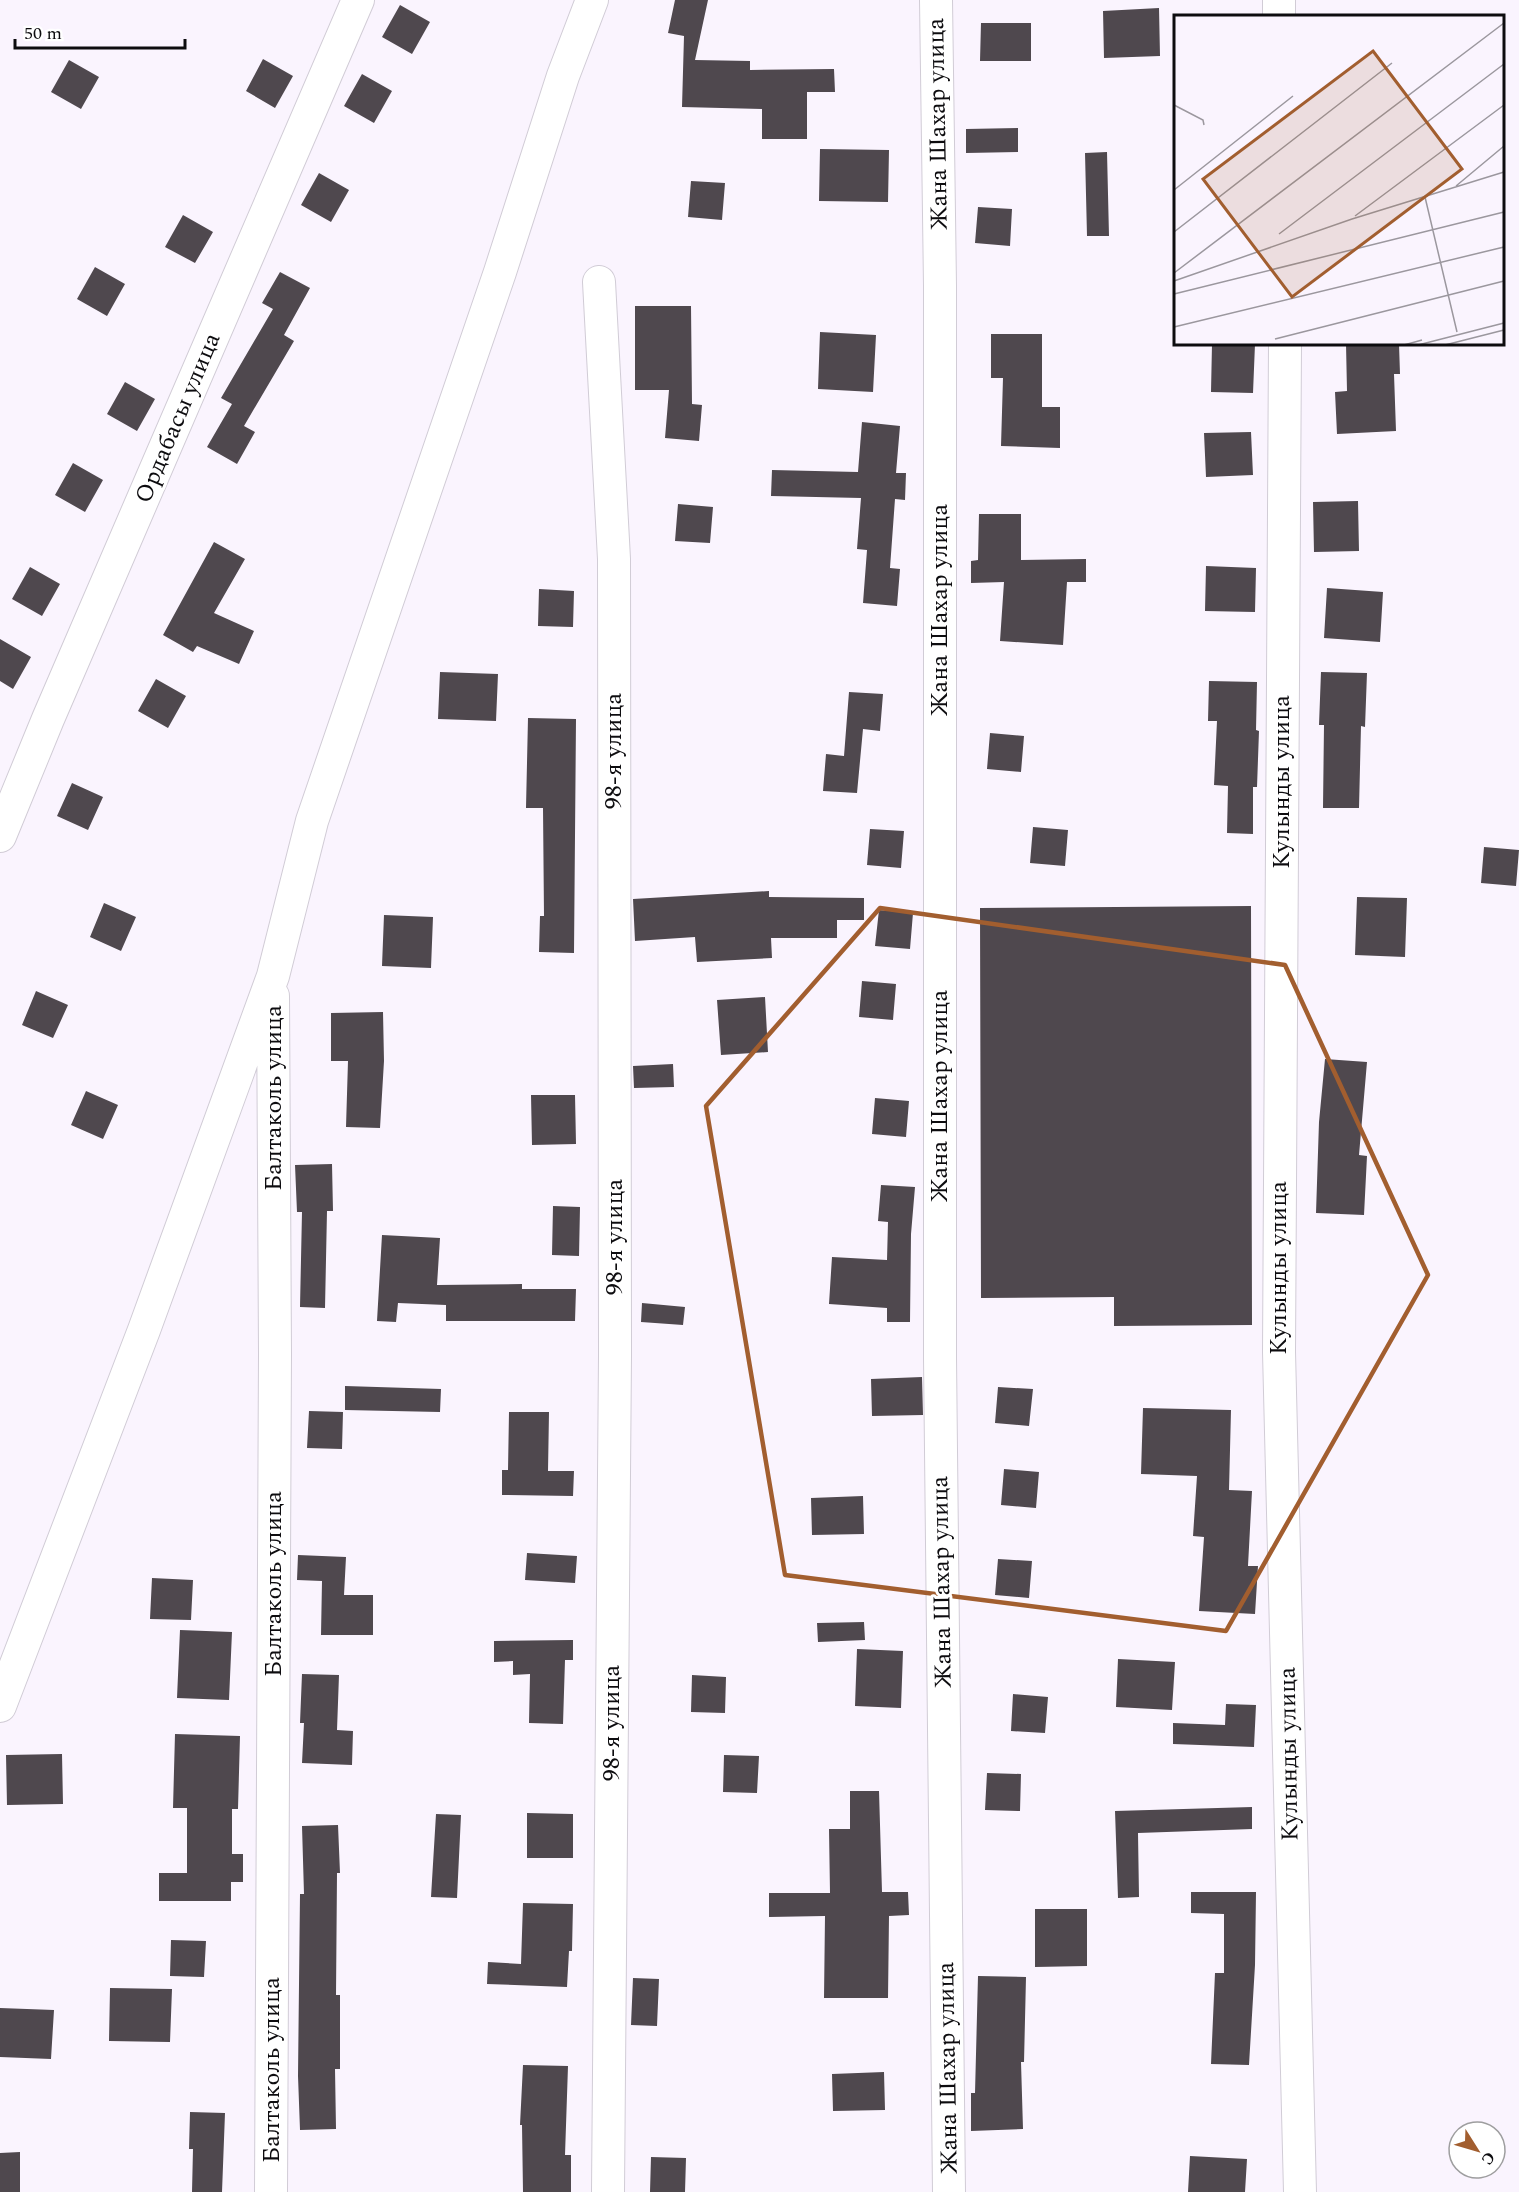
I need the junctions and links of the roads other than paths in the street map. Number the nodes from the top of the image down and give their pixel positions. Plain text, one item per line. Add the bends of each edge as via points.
1 (358, 0) edge
2 (592, 0) edge
3 (936, 0) edge
4 (599, 282) dead end
5 (1285, 345) edge
6 (0, 836) edge
7 (273, 976) junction
8 (0, 1706) edge
9 (272, 2192) edge
10 (608, 2192) edge
11 (949, 2192) edge
12 (1300, 2192) edge

1 - 6 street, Ордабасы улица
2 - 7 street via 312,820
3 - 11 street, Жана Шахар улица via 940,286 940,1358
4 - 10 street, 98-я улица via 614,559 615,1367
5 - 12 street, Кулынды улица via 1279,1352
7 - 8 street via 144,1330
7 - 9 street, Балтаколь улица

